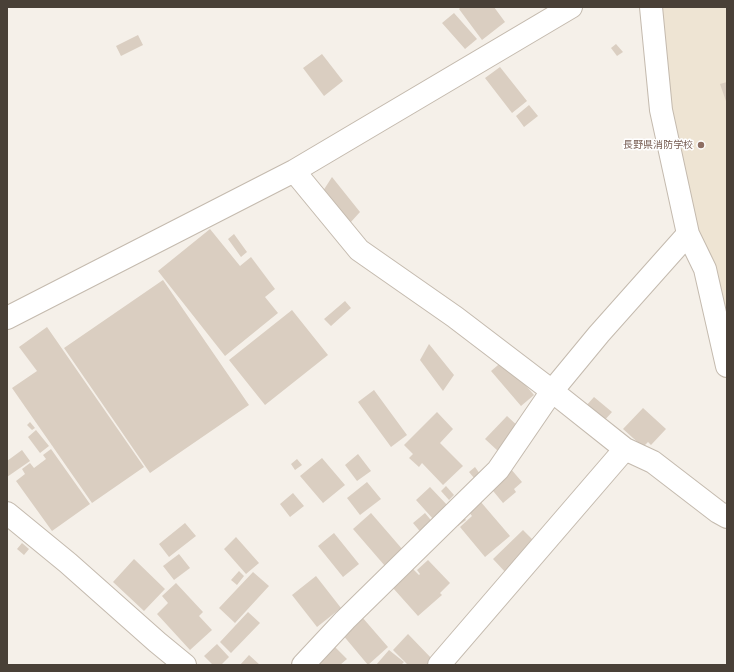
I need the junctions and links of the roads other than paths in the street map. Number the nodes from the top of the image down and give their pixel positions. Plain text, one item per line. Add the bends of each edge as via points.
1 (571, 7) edge
2 (651, 7) edge
3 (294, 171) junction
4 (688, 234) junction
5 (7, 318) edge
6 (727, 366) edge
7 (552, 391) junction
8 (625, 449) junction
9 (7, 513) edge
10 (727, 517) edge
11 (185, 665) edge
12 (303, 665) edge
13 (439, 665) edge

1 - 3 street
2 - 4 street via 661,110
3 - 5 street
3 - 7 street via 359,250 455,317
4 - 6 street via 705,269
4 - 7 street
7 - 8 street
7 - 12 street via 498,470 345,620
8 - 10 street via 653,462
8 - 13 street
9 - 11 street

